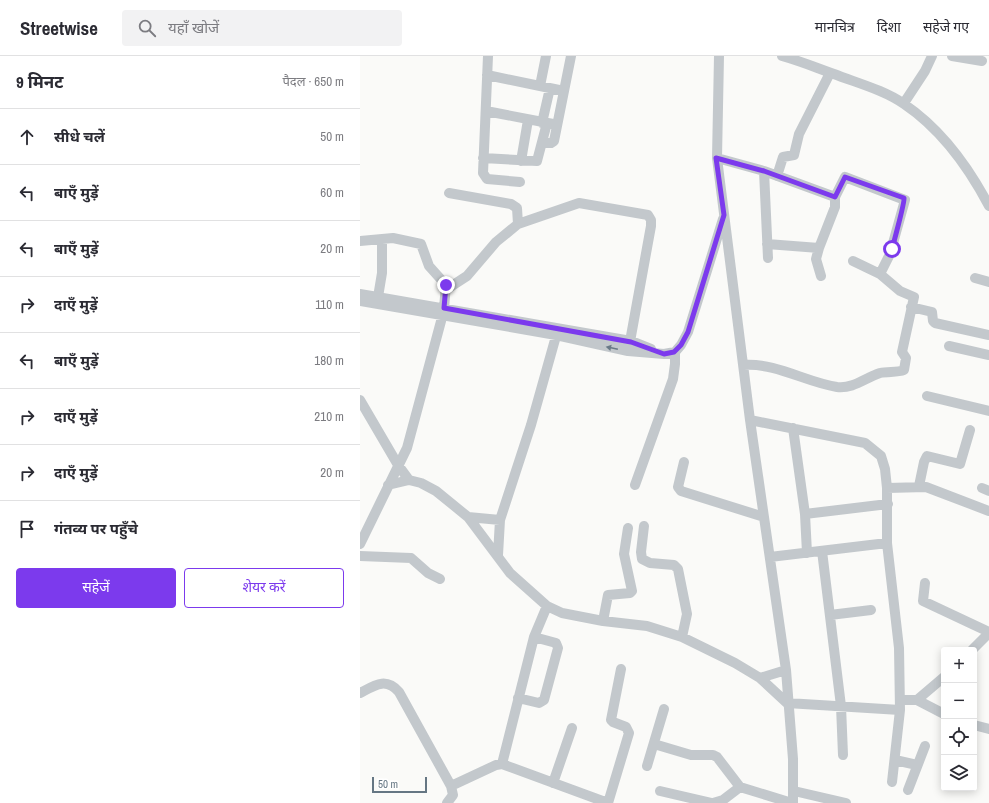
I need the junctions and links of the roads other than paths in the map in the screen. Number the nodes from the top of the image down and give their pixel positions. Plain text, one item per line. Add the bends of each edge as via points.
1 (488, 56) edge
2 (546, 56) edge
3 (719, 56) edge
4 (782, 56) edge
5 (932, 56) edge
6 (952, 56) edge
7 (568, 57) edge
8 (982, 61) dead end
9 (830, 73) junction
10 (487, 75) junction
11 (545, 87) junction
12 (564, 91) junction
13 (904, 103) junction
14 (486, 112) junction
15 (528, 120) junction
16 (544, 123) junction
17 (557, 125) junction
18 (542, 143) junction
19 (483, 158) junction
20 (716, 158) junction
21 (520, 161) junction
22 (764, 171) junction
23 (777, 176) junction
24 (520, 182) dead end
25 (449, 193) dead end
26 (835, 197) junction
27 (989, 206) edge
28 (724, 215) junction
29 (518, 224) junction
30 (382, 239) junction
31 (360, 241) edge
32 (767, 244) junction
33 (818, 248) junction
34 (768, 258) dead end
35 (853, 261) dead end
36 (880, 274) junction
37 (821, 276) dead end
38 (975, 278) dead end
39 (989, 282) edge
40 (447, 289) junction
41 (360, 294) edge
42 (378, 297) junction
43 (360, 301) edge
44 (911, 307) junction
45 (444, 311) junction
46 (557, 332) junction
47 (989, 335) edge
48 (630, 346) junction
49 (949, 346) dead end
50 (670, 353) junction
51 (989, 355) edge
52 (744, 364) junction
53 (927, 396) dead end
54 (360, 400) edge
55 (989, 411) edge
56 (750, 420) junction
57 (793, 428) junction
58 (970, 430) dead end
59 (684, 462) dead end
60 (398, 465) junction
61 (409, 480) junction
62 (388, 485) junction
63 (635, 485) dead end
64 (919, 486) junction
65 (887, 488) junction
66 (888, 504) junction
67 (989, 511) edge
68 (804, 514) junction
69 (468, 517) junction
70 (764, 517) junction
71 (500, 520) junction
72 (644, 526) dead end
73 (628, 528) dead end
74 (887, 543) junction
75 (360, 544) edge
76 (822, 551) junction
77 (807, 553) junction
78 (498, 554) junction
79 (360, 556) edge
80 (770, 557) junction
81 (440, 579) dead end
82 (925, 583) dead end
83 (547, 606) junction
84 (871, 610) dead end
85 (830, 615) junction
86 (603, 621) junction
87 (989, 632) edge
88 (534, 637) junction
89 (682, 637) junction
90 (975, 647) edge
91 (621, 669) dead end
92 (786, 670) junction
93 (760, 678) junction
94 (941, 680) edge
95 (360, 693) edge
96 (518, 698) junction
97 (917, 700) junction
98 (788, 704) junction
99 (900, 705) junction
100 (841, 706) junction
101 (664, 709) dead end
102 (941, 712) edge
103 (977, 725) edge
104 (572, 728) dead end
105 (989, 730) edge
106 (654, 744) junction
107 (925, 746) dead end
108 (843, 755) dead end
109 (895, 760) junction
110 (502, 764) junction
111 (917, 765) junction
112 (647, 766) dead end
113 (892, 782) dead end
114 (553, 783) junction
115 (451, 786) junction
116 (740, 787) junction
117 (908, 790) dead end
118 (660, 791) dead end
119 (794, 791) junction
120 (447, 803) edge
121 (608, 803) edge
122 (713, 803) edge
123 (793, 803) edge
124 (846, 803) edge

1 - 10 street
2 - 11 street
3 - 20 street
4 - 9 street
5 - 13 street
6 - 8 street
7 - 12 street
9 - 13 street
9 - 23 street via 799,134 794,155 783,157
10 - 11 street
10 - 14 street
11 - 12 street
11 - 16 street
12 - 17 street
13 - 27 street via 924,119 958,156
14 - 15 street
14 - 19 street
15 - 16 street
15 - 21 street
16 - 17 street
16 - 18 street
17 - 18 street via 552,143
18 - 21 street via 537,162
19 - 21 street
19 - 24 street via 482,173 487,178
20 - 22 street
20 - 28 street
22 - 23 street
22 - 32 street
23 - 26 street
25 - 29 street via 515,206
26 - 33 street via 835,207
26 - 36 street via 845,177 905,200 890,254
28 - 50 street via 688,332 681,345
28 - 52 street
29 - 40 street via 496,242 467,276
29 - 48 street via 579,203 648,215 651,226
30 - 31 street
30 - 40 street via 392,238 421,244 429,266
30 - 42 street via 382,273
32 - 33 street
32 - 34 street
33 - 37 street via 816,259
35 - 36 street
36 - 44 street via 900,291 913,296
38 - 39 street
40 - 45 street
41 - 42 street
42 - 45 street
43 - 45 street
44 - 47 street via 932,312 935,323
44 - 52 street via 902,352 906,358 906,369 902,371 879,374 855,385 842,387 766,365
45 - 46 street
45 - 60 street via 408,448
46 - 48 street
46 - 71 street via 531,425
48 - 50 street
49 - 51 street
50 - 63 street via 675,364 673,379
52 - 56 street
53 - 55 street
54 - 60 street
56 - 57 street
56 - 70 street
57 - 65 street via 865,443 874,448 881,456
57 - 68 street
58 - 64 street via 960,464 927,456
59 - 70 street via 678,487 681,491
60 - 61 street
60 - 62 street
61 - 62 street
61 - 69 street via 436,491
62 - 75 street
64 - 65 street
64 - 67 street
65 - 66 street
66 - 68 street
66 - 74 street
68 - 77 street
69 - 71 street
69 - 78 street
70 - 80 street
71 - 78 street
72 - 89 street via 642,559 650,563 674,565 678,569 687,614
73 - 86 street via 624,554 632,591 608,595
74 - 76 street
74 - 99 street via 899,648
76 - 77 street
76 - 85 street
77 - 80 street
78 - 83 street via 510,573
79 - 81 street via 411,558
80 - 92 street
82 - 87 street via 923,601
83 - 86 street via 562,613
83 - 88 street
84 - 85 street
85 - 100 street
86 - 89 street via 647,626
87 - 90 street
88 - 96 street
88 - 96 street via 556,643 556,656 544,700 539,703
89 - 93 street via 736,663
91 - 121 street via 611,720 626,727 629,733
92 - 93 street
92 - 98 street
93 - 98 street
94 - 97 street
95 - 115 street via 382,683 395,688
96 - 110 street
97 - 99 street
97 - 102 street
98 - 100 street
98 - 119 street
99 - 100 street
99 - 109 street
100 - 108 street
101 - 106 street
103 - 105 street
104 - 114 street
106 - 112 street
106 - 116 street via 691,755 717,757
107 - 111 street
109 - 111 street
109 - 113 street
110 - 114 street
110 - 115 street via 496,764
111 - 117 street
114 - 121 street
115 - 120 street via 453,795
116 - 122 street via 724,800
116 - 123 street
118 - 122 street
119 - 123 street
119 - 124 street

